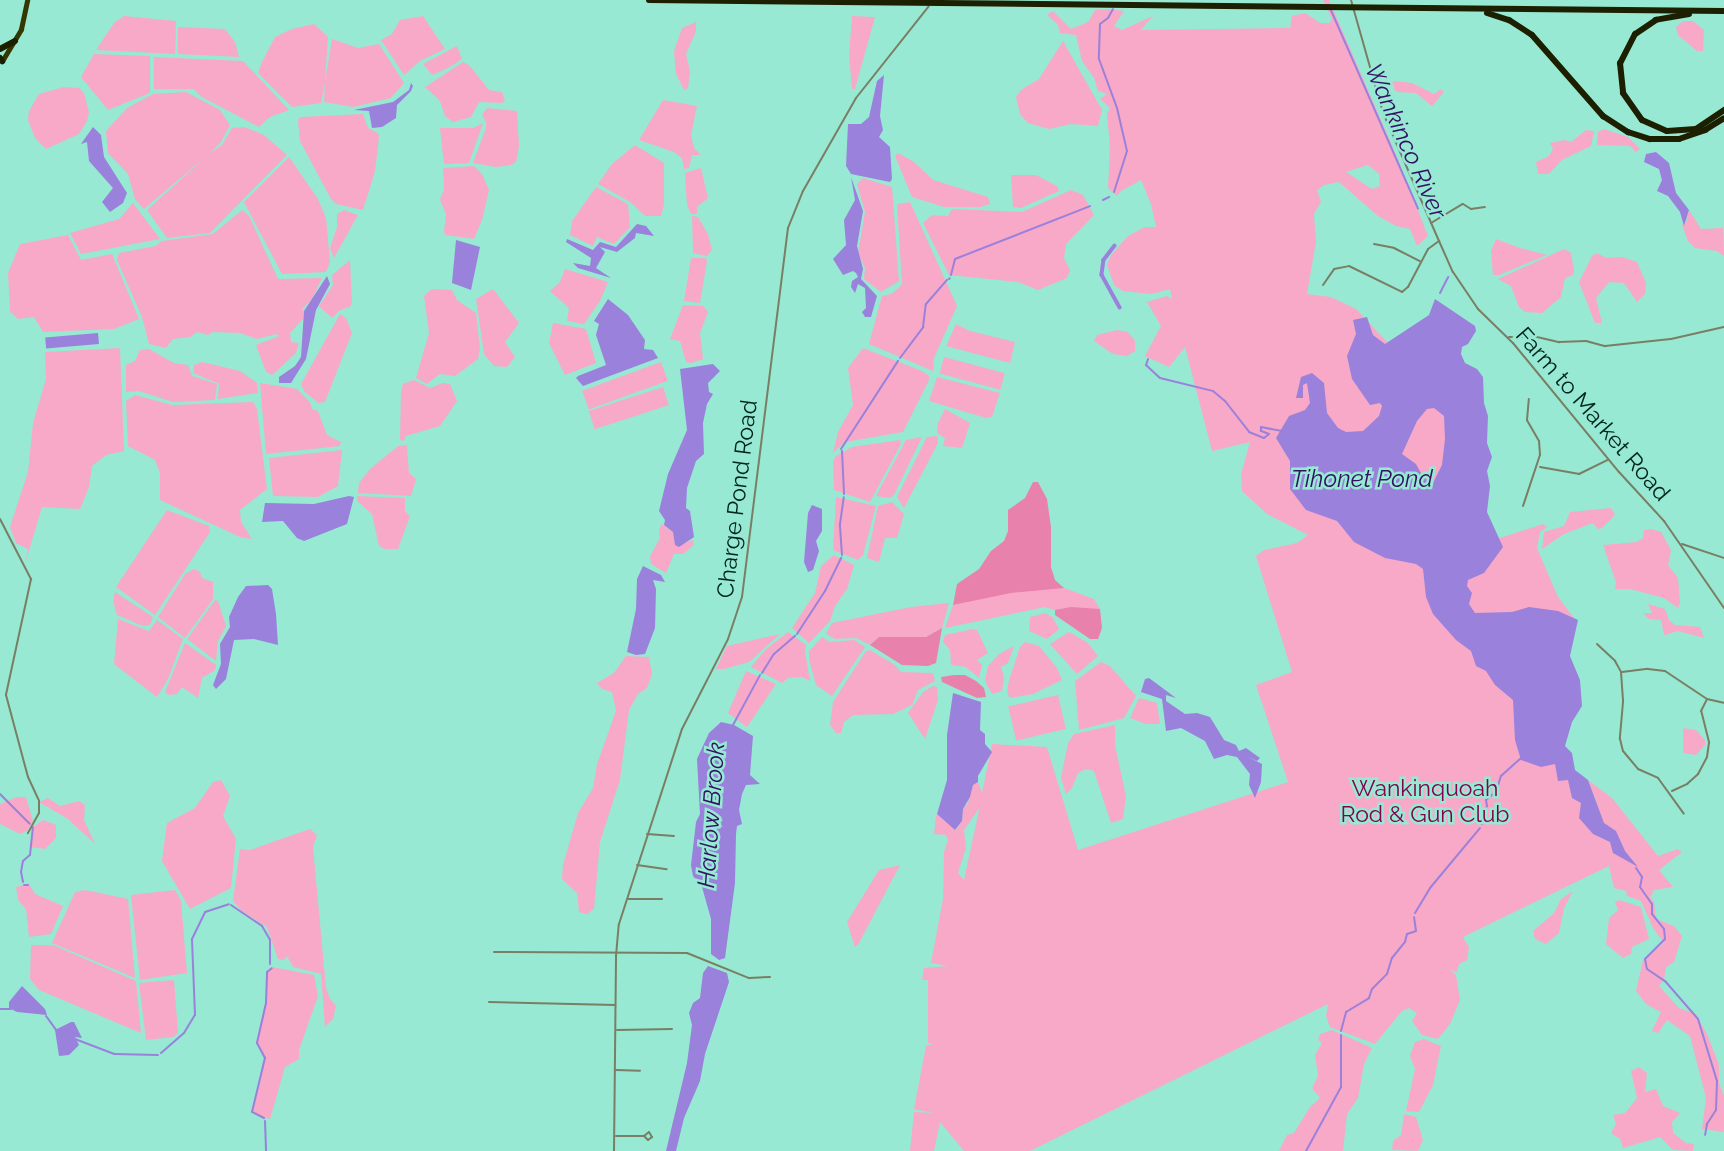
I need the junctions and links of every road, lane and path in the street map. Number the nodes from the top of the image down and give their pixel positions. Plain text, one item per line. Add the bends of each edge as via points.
1 (27, 0) edge
2 (649, 0) edge
3 (934, 0) edge
4 (1351, 1) edge
5 (1468, 9) junction
6 (1724, 11) edge
7 (15, 41) junction
8 (0, 49) edge
9 (1, 61) edge
10 (1724, 110) edge
11 (1724, 118) edge
12 (1485, 207) dead end
13 (1431, 223) junction
14 (1439, 241) junction
15 (1374, 244) dead end
16 (1421, 261) junction
17 (1323, 285) dead end
18 (1724, 327) edge
19 (1507, 337) junction
20 (1530, 399) dead end
21 (1608, 460) junction
22 (1538, 467) junction
23 (1523, 506) dead end
24 (0, 519) edge
25 (1681, 544) junction
26 (1724, 558) edge
27 (1724, 608) edge
28 (1597, 643) dead end
29 (1621, 672) junction
30 (1707, 699) junction
31 (1724, 703) edge
32 (1670, 792) junction
33 (1684, 814) dead end
34 (28, 833) dead end
35 (648, 834) junction
36 (674, 836) dead end
37 (637, 865) junction
38 (667, 869) dead end
39 (626, 898) junction
40 (662, 899) dead end
41 (494, 952) dead end
42 (616, 953) junction
43 (771, 977) dead end
44 (489, 1002) dead end
45 (616, 1005) junction
46 (672, 1029) dead end
47 (615, 1030) junction
48 (615, 1070) junction
49 (640, 1071) dead end
50 (614, 1136) junction
51 (644, 1136) dead end
52 (614, 1151) edge

1 - 7 main road
2 - 5 highway
3 - 35 street, Charge Pond Road via 856,98 790,221 740,605 728,639 685,722
4 - 13 street, Farm to Market Road via 1383,113
5 - 6 highway
5 - 11 highway via 1500,16 1525,29 1599,112 1628,132 1679,139
6 - 10 highway via 1670,16 1647,24 1628,44 1619,73 1630,108 1656,128 1696,130
7 - 8 highway
7 - 9 main road
12 - 13 street via 1471,209 1463,204
13 - 14 street, Farm to Market Road
14 - 16 street
14 - 19 street, Farm to Market Road via 1478,309
15 - 16 street
16 - 17 street via 1402,292 1347,265 1332,271
18 - 19 street via 1605,346
19 - 21 street, Farm to Market Road
20 - 22 street via 1528,420 1539,441
21 - 22 street via 1579,474
21 - 25 street, Farm to Market Road
22 - 23 street
24 - 34 street via 31,579 6,692 10,718 39,801
25 - 26 street
25 - 27 street, Farm to Market Road
28 - 29 street
29 - 30 street via 1665,671
29 - 32 street via 1623,751 1638,769 1658,778
30 - 31 street
30 - 32 street via 1702,711 1709,743 1707,757 1687,785
32 - 33 street
35 - 36 street
35 - 37 street, Charge Pond Road
37 - 38 street
37 - 39 street, Charge Pond Road
39 - 40 street
39 - 42 street, Charge Pond Road
41 - 42 street
42 - 43 street via 687,953 749,978
42 - 45 street, Charge Pond Road
44 - 45 street
45 - 47 street, Charge Pond Road
46 - 47 street
47 - 48 street, Charge Pond Road
48 - 49 street
48 - 50 street, Charge Pond Road
50 - 51 street
50 - 52 street, Charge Pond Road

